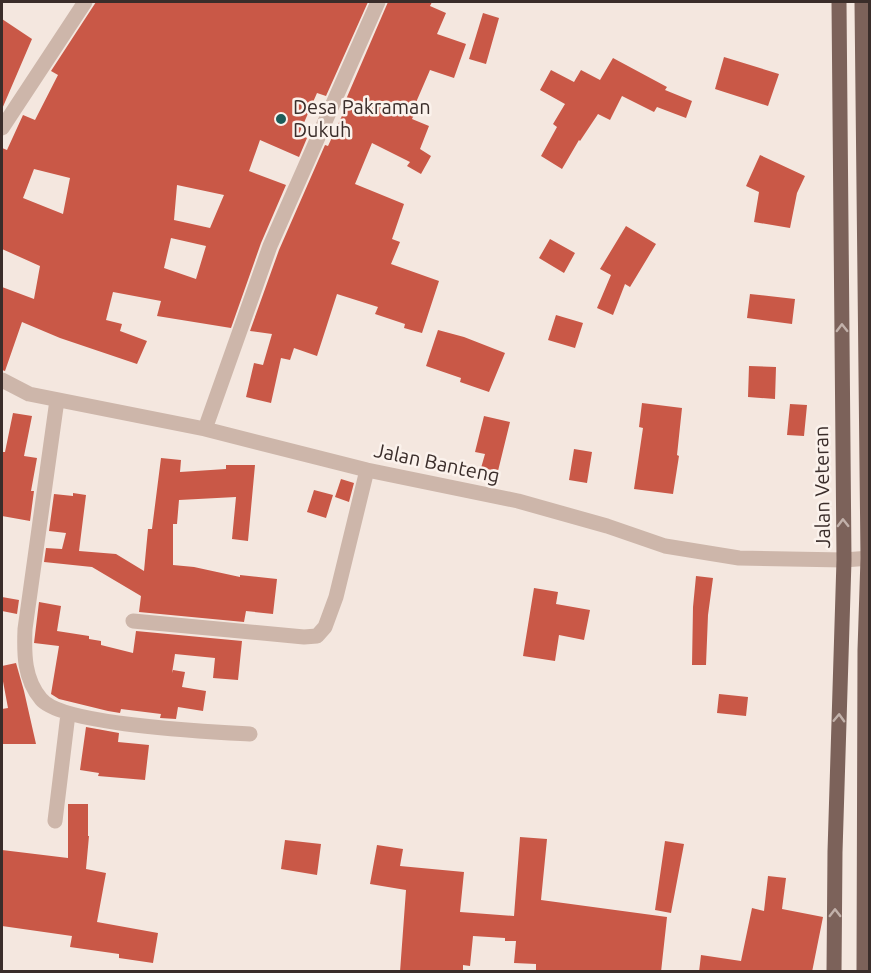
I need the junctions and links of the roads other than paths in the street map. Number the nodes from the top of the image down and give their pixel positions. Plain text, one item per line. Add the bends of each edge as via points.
1 (85, 2) edge
2 (378, 2) edge
3 (838, 2) edge
4 (861, 2) edge
5 (2, 128) edge
6 (2, 380) edge
7 (57, 400) junction
8 (206, 429) junction
9 (368, 470) junction
10 (869, 558) edge
11 (844, 560) junction
12 (133, 621) dead end
13 (68, 714) junction
14 (250, 734) dead end
15 (867, 782) edge
16 (55, 821) dead end
17 (834, 972) edge
18 (864, 972) edge

1 - 5 street
2 - 8 street via 270,246
11 -> 3 main road, Jalan Veteran
4 - 10 main road
6 - 7 street, Jalan Banteng via 29,394
7 - 8 street, Jalan Banteng
7 - 13 street via 26,618 24,660 41,700
8 - 9 street, Jalan Banteng
9 - 11 street, Jalan Banteng via 518,501 665,546 739,558
9 - 12 street via 336,597 325,627 316,636
10 - 11 street, Jalan Banteng
10 - 15 main road via 865,650
17 -> 11 main road, Jalan Veteran
13 - 14 street via 152,727
13 - 16 street
15 - 18 main road

